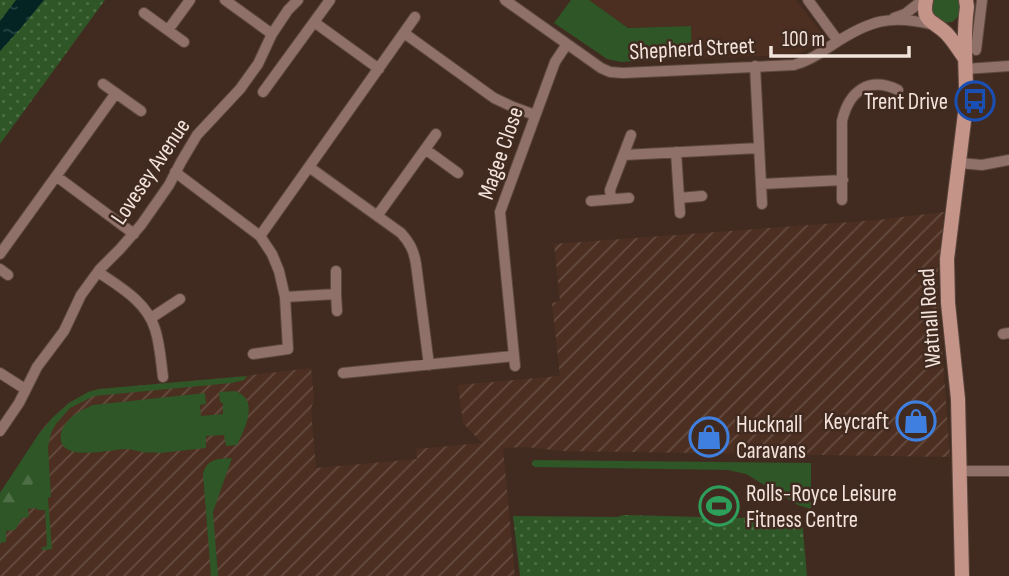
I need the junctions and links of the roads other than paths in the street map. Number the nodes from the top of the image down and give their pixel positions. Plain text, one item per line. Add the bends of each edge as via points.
1 (190, 0) edge
2 (225, 0) edge
3 (298, 0) edge
4 (330, 0) edge
5 (505, 0) edge
6 (808, 0) edge
7 (925, 0) edge
8 (982, 0) edge
9 (966, 7) edge
10 (144, 13) dead end
11 (415, 17) dead end
12 (892, 19) junction
13 (314, 22) junction
14 (938, 27) junction
15 (168, 30) junction
16 (404, 33) junction
17 (272, 34) junction
18 (838, 41) junction
19 (184, 42) dead end
20 (567, 44) junction
21 (968, 59) junction
22 (755, 66) junction
23 (1009, 66) edge
24 (379, 69) junction
25 (103, 84) dead end
26 (898, 90) dead end
27 (263, 92) dead end
28 (116, 93) junction
29 (141, 111) dead end
30 (535, 115) junction
31 (436, 134) dead end
32 (631, 135) dead end
33 (759, 148) junction
34 (425, 149) junction
35 (676, 152) junction
36 (624, 155) junction
37 (1009, 160) edge
38 (959, 163) junction
39 (309, 167) junction
40 (175, 173) junction
41 (458, 173) dead end
42 (56, 176) junction
43 (843, 180) junction
44 (761, 184) junction
45 (702, 196) dead end
46 (629, 198) dead end
47 (679, 198) junction
48 (611, 199) junction
49 (842, 200) dead end
50 (591, 201) dead end
51 (762, 204) dead end
52 (680, 213) dead end
53 (377, 216) junction
54 (134, 234) junction
55 (260, 236) junction
56 (0, 254) edge
57 (336, 271) dead end
58 (98, 272) junction
59 (336, 294) junction
60 (285, 297) junction
61 (180, 299) dead end
62 (337, 311) dead end
63 (151, 318) junction
64 (253, 354) dead end
65 (429, 365) junction
66 (0, 373) edge
67 (343, 373) dead end
68 (163, 377) dead end
69 (25, 388) junction
70 (0, 431) edge
71 (960, 471) junction
72 (1009, 471) edge
73 (962, 576) edge

1 - 15 street
2 - 17 street
3 - 17 street, Lovesey Avenue
4 - 13 street
5 - 20 street, Shepherd Street
6 - 18 street
7 - 12 street, Shepherd Street
7 - 14 main road via 925,13
8 - 21 street, Watnall Road
9 - 14 main road, Watnall Road via 956,26
9 - 21 main road, Watnall Road
10 - 15 street
11 - 16 street
12 - 14 street, Shepherd Street
12 - 18 street, Shepherd Street via 858,28
13 - 24 street
13 - 27 street
14 - 21 main road
15 - 19 street
16 - 24 street
16 - 30 street via 494,97
17 - 40 street, Lovesey Avenue via 258,64 197,135
18 - 22 street, Shepherd Street via 804,62
20 - 22 street, Shepherd Street via 610,72
20 - 30 street, Magee Close via 555,62
21 - 23 street
21 - 38 main road, Watnall Road
22 - 33 street
24 - 39 street
25 - 28 street
26 - 43 street via 875,84 851,98 842,121
28 - 29 street
28 - 42 street
30 - 65 street, Magee Close via 500,212 514,361
31 - 34 street
32 - 36 street
33 - 35 street
33 - 44 street
34 - 41 street
34 - 53 street
35 - 36 street
35 - 47 street
36 - 48 street via 610,190
37 - 38 street
38 - 71 main road, Watnall Road via 947,283
39 - 53 street
39 - 55 street
40 - 54 street, Lovesey Avenue
40 - 55 street
42 - 54 street
42 - 56 street
43 - 44 street
43 - 49 street
44 - 51 street
45 - 47 street
46 - 48 street
47 - 52 street
48 - 50 street
53 - 65 street via 401,233 414,253
54 - 58 street, Lovesey Avenue
55 - 60 street via 275,262
57 - 59 street
58 - 63 street via 134,298
58 - 69 street, Lovesey Avenue
59 - 60 street
59 - 62 street
60 - 64 street via 288,349
61 - 63 street
63 - 68 street
65 - 67 street
66 - 69 street
69 - 70 street, Lovesey Avenue
71 - 72 street
71 - 73 main road, Watnall Road

